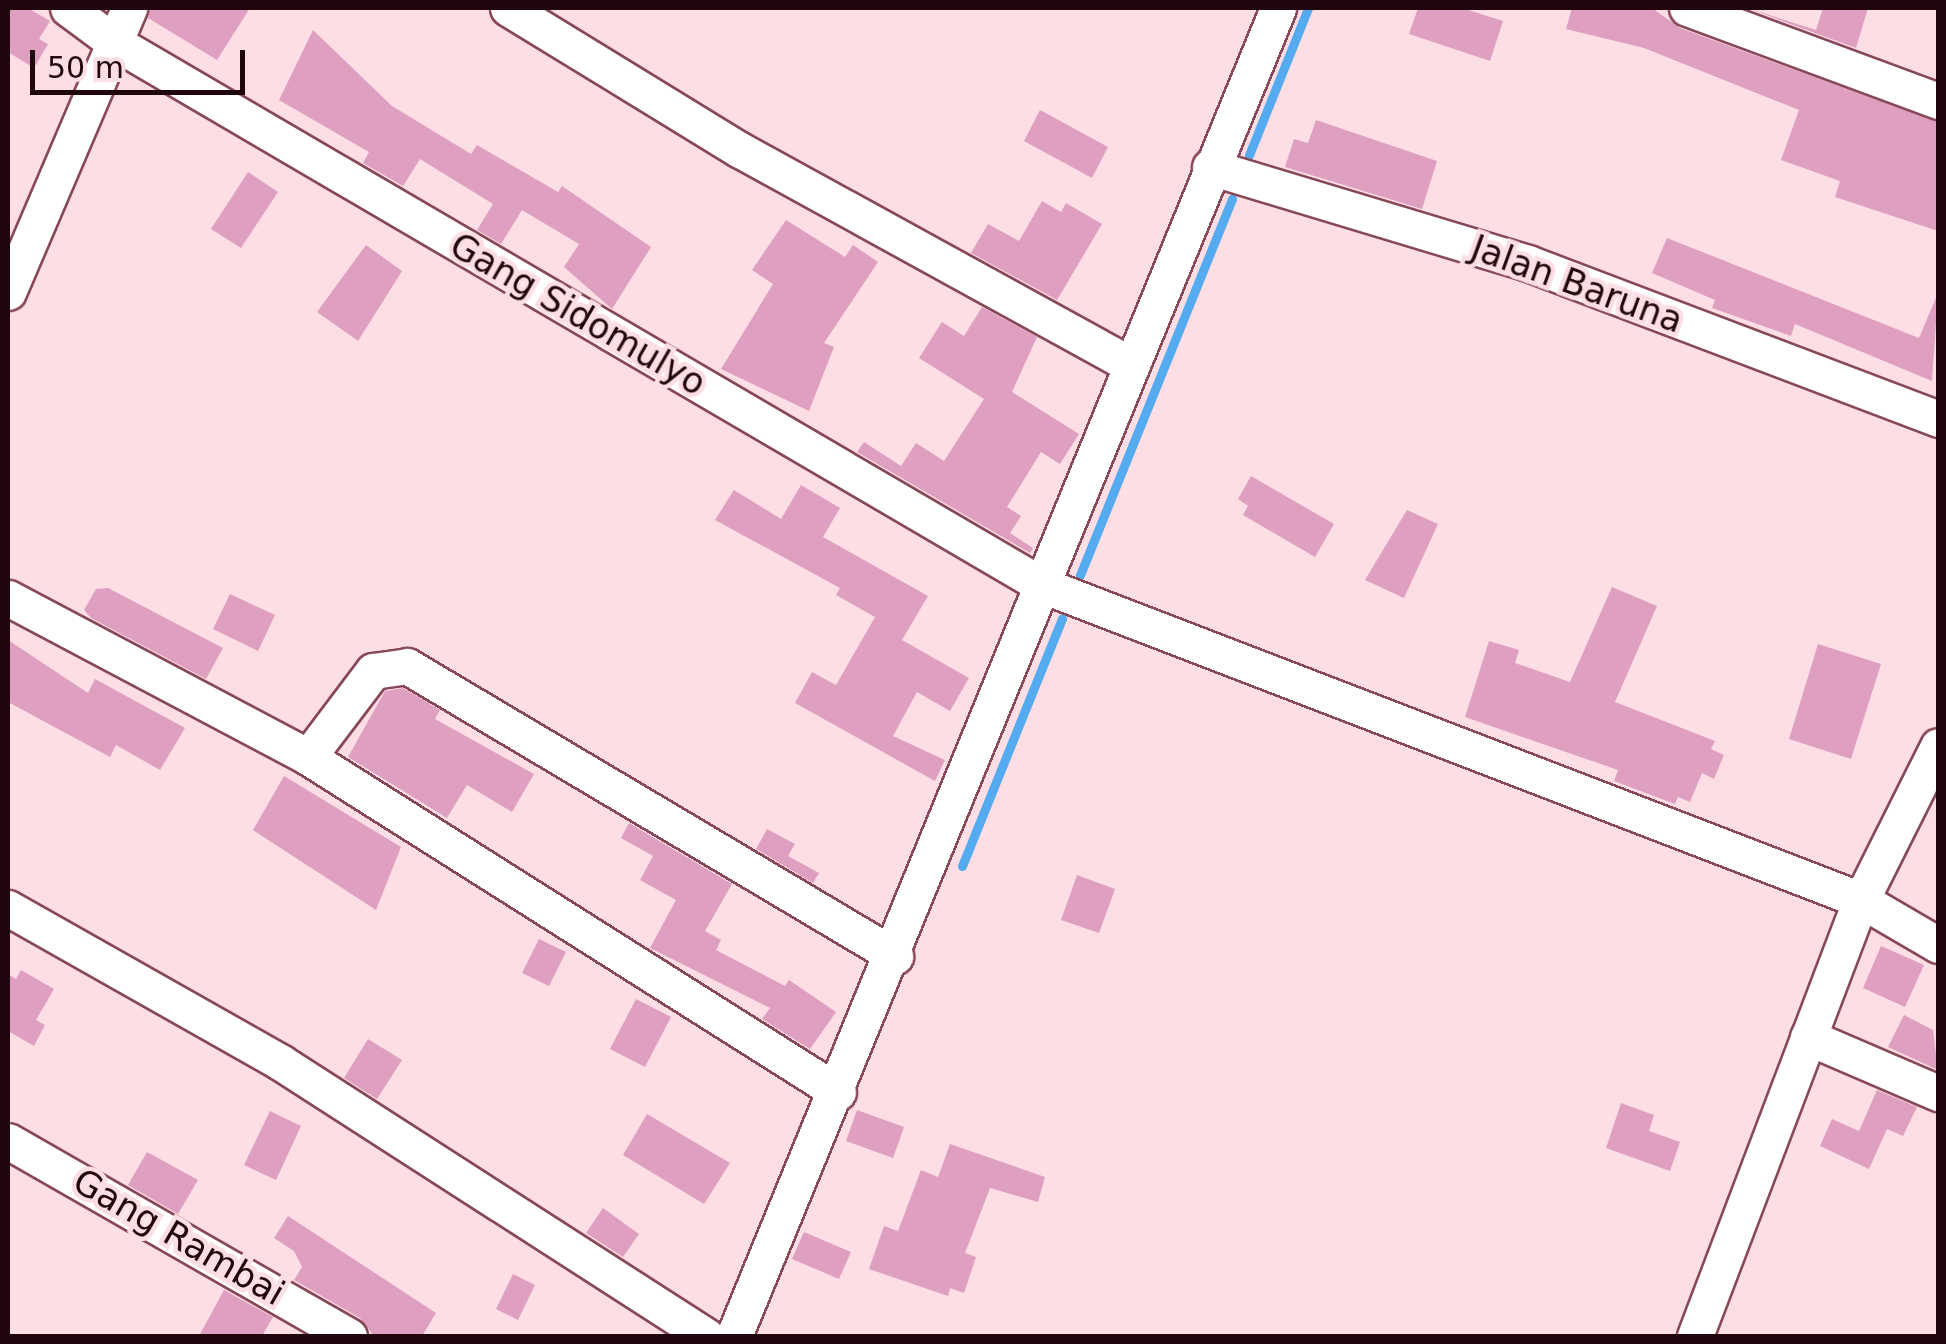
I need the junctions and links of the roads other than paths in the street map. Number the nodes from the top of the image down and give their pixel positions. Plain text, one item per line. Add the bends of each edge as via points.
1 (68, 8) edge
2 (129, 8) edge
3 (508, 8) edge
4 (1278, 8) edge
5 (1687, 8) edge
6 (114, 42) junction
7 (1938, 101) edge
8 (1210, 167) junction
9 (8, 292) edge
10 (1130, 364) junction
11 (1938, 419) edge
12 (1042, 585) junction
13 (8, 598) edge
14 (1938, 746) edge
15 (308, 757) junction
16 (1861, 900) junction
17 (8, 908) edge
18 (1938, 945) edge
19 (895, 956) junction
20 (1808, 1037) junction
21 (838, 1092) junction
22 (1938, 1093) edge
23 (8, 1141) edge
24 (350, 1336) edge
25 (706, 1336) edge
26 (734, 1336) edge
27 (1695, 1336) edge

1 - 6 street, Gang Sidomulyo
2 - 6 street
3 - 10 street via 740,150
4 - 8 street
5 - 7 street
6 - 9 street
6 - 12 street, Gang Sidomulyo
8 - 10 street
8 - 11 street, Jalan Baruna via 1528,263
10 - 12 street
12 - 16 street, Gang Sidomulyo
12 - 19 street
13 - 15 street
14 - 16 street
15 - 19 street via 372,670 406,666
15 - 21 street
16 - 18 street, Gang Sidomulyo
16 - 20 street
17 - 25 street via 280,1062
19 - 21 street
20 - 22 street via 1889,1065
20 - 27 street
21 - 26 street
23 - 24 street, Gang Rambai

